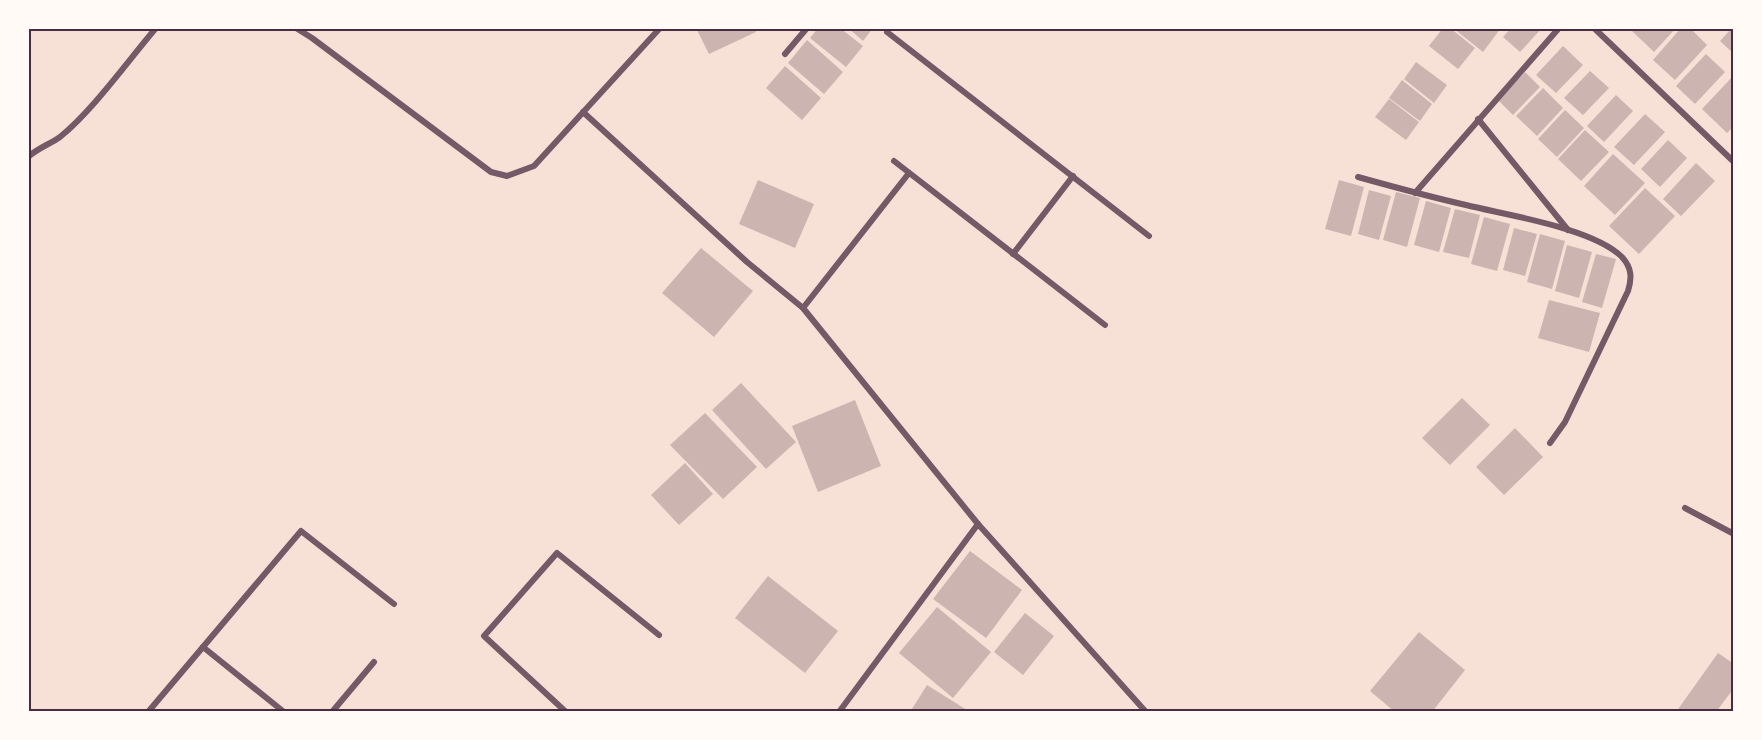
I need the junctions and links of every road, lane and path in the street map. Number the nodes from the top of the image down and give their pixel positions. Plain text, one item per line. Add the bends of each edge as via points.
1 (156, 28) edge
2 (296, 28) edge
3 (660, 28) edge
4 (807, 28) edge
5 (1559, 28) edge
6 (1594, 28) edge
7 (887, 32) dead end
8 (785, 54) dead end
9 (583, 112) junction
10 (1478, 120) junction
11 (28, 157) edge
12 (894, 161) dead end
13 (1734, 162) edge
14 (909, 173) junction
15 (1073, 176) junction
16 (1358, 177) dead end
17 (1415, 194) junction
18 (1568, 230) junction
19 (1149, 236) dead end
20 (1013, 254) junction
21 (803, 308) junction
22 (1105, 325) dead end
23 (1550, 443) dead end
24 (1685, 508) dead end
25 (978, 524) junction
26 (1734, 534) edge
27 (394, 604) dead end
28 (659, 635) dead end
29 (203, 647) junction
30 (374, 662) dead end
31 (148, 711) edge
32 (284, 711) edge
33 (332, 711) edge
34 (566, 711) edge
35 (838, 711) edge
36 (1146, 711) edge

1 - 11 street via 87,110 59,137
2 - 9 street via 491,172 507,176 534,166
3 - 9 street
4 - 8 street
5 - 10 street
6 - 13 street
7 - 15 street
9 - 21 street
10 - 17 street
10 - 18 street
12 - 14 street
14 - 20 street
14 - 21 street
15 - 19 street
15 - 20 street
16 - 17 street
17 - 18 street
18 - 23 street via 1621,256 1632,278 1614,324 1565,422
20 - 22 street
21 - 25 street
24 - 26 street
25 - 35 street
25 - 36 street
27 - 29 street via 301,531
28 - 34 street via 557,553 484,636
29 - 31 street
29 - 32 street
30 - 33 street

